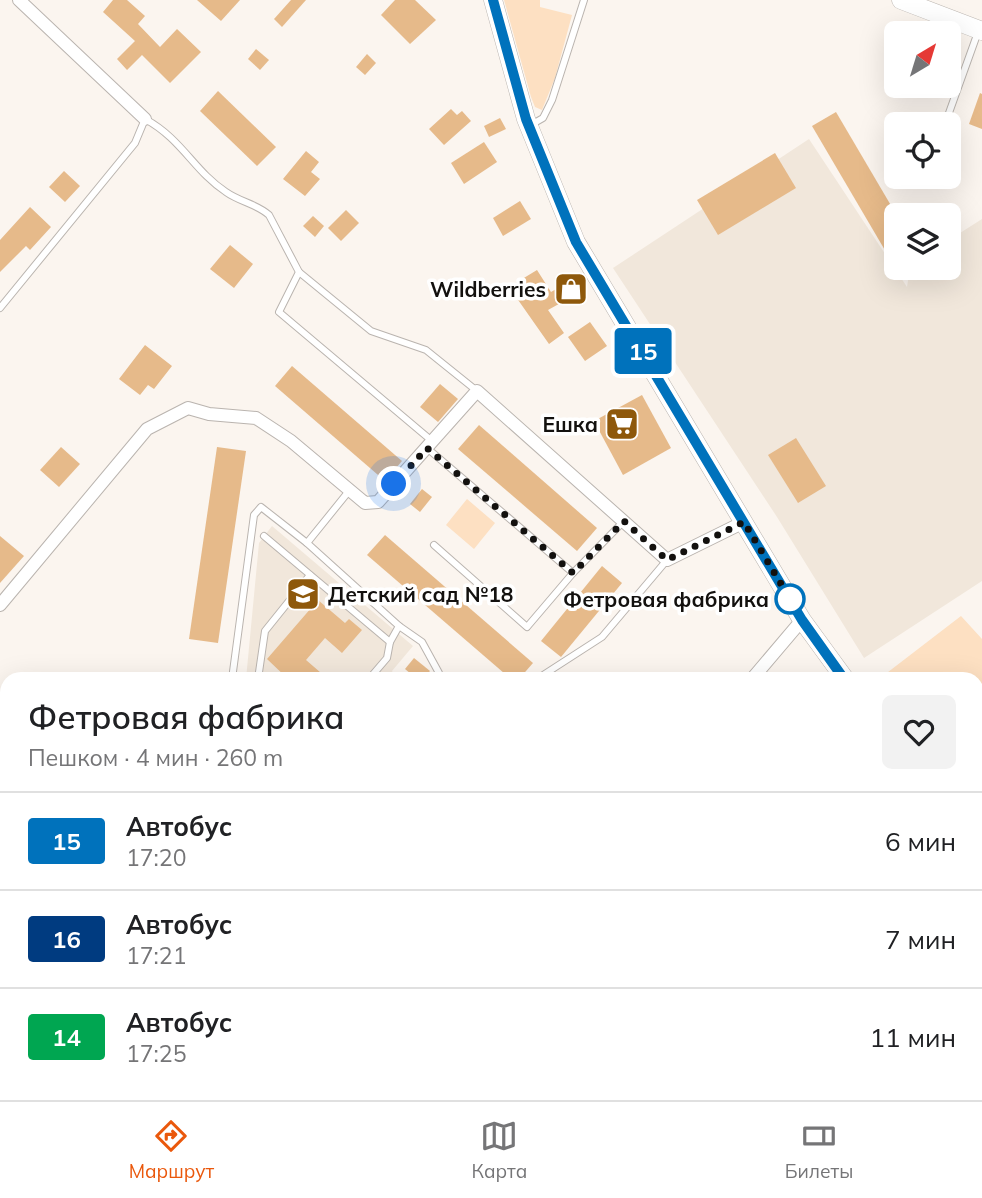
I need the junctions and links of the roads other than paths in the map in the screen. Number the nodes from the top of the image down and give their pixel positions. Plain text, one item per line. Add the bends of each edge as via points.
1 (19, 0) edge
2 (493, 0) edge
3 (584, 0) edge
4 (901, 0) edge
5 (938, 7) edge
6 (980, 31) edge
7 (950, 112) edge
8 (145, 119) junction
9 (528, 126) junction
10 (299, 272) junction
11 (0, 308) edge
12 (477, 391) junction
13 (430, 445) junction
14 (350, 490) junction
15 (624, 521) junction
16 (744, 522) junction
17 (264, 536) dead end
18 (307, 543) junction
19 (433, 545) dead end
20 (667, 560) junction
21 (573, 573) junction
22 (310, 575) junction
23 (0, 605) edge
24 (802, 620) junction
25 (399, 626) junction
26 (390, 642) junction
27 (233, 672) edge
28 (259, 672) edge
29 (375, 672) edge
30 (438, 672) edge
31 (548, 672) edge
32 (757, 672) edge
33 (840, 672) edge

1 - 8 street
2 - 9 street
3 - 9 lane via 552,100 543,118
4 - 5 street
5 - 6 street
6 - 7 lane
8 - 10 lane via 179,142 211,181 270,215
8 - 11 lane via 135,143 109,177 52,240 45,255
9 - 16 street via 576,242
10 - 12 lane via 371,331 426,349
10 - 13 lane via 279,312
12 - 13 street
12 - 15 street
13 - 14 street via 378,502 365,503
13 - 21 lane
14 - 18 lane
14 - 23 street via 256,418 188,408 147,429
15 - 20 street
15 - 21 lane
16 - 20 street
16 - 24 street
17 - 22 lane
18 - 25 lane
18 - 27 lane via 261,506 254,515
19 - 21 lane via 527,627
20 - 31 lane via 602,637
22 - 26 lane
22 - 28 lane via 265,631
24 - 32 street
24 - 33 street
25 - 26 lane
25 - 30 lane via 422,642
26 - 29 lane via 387,658

